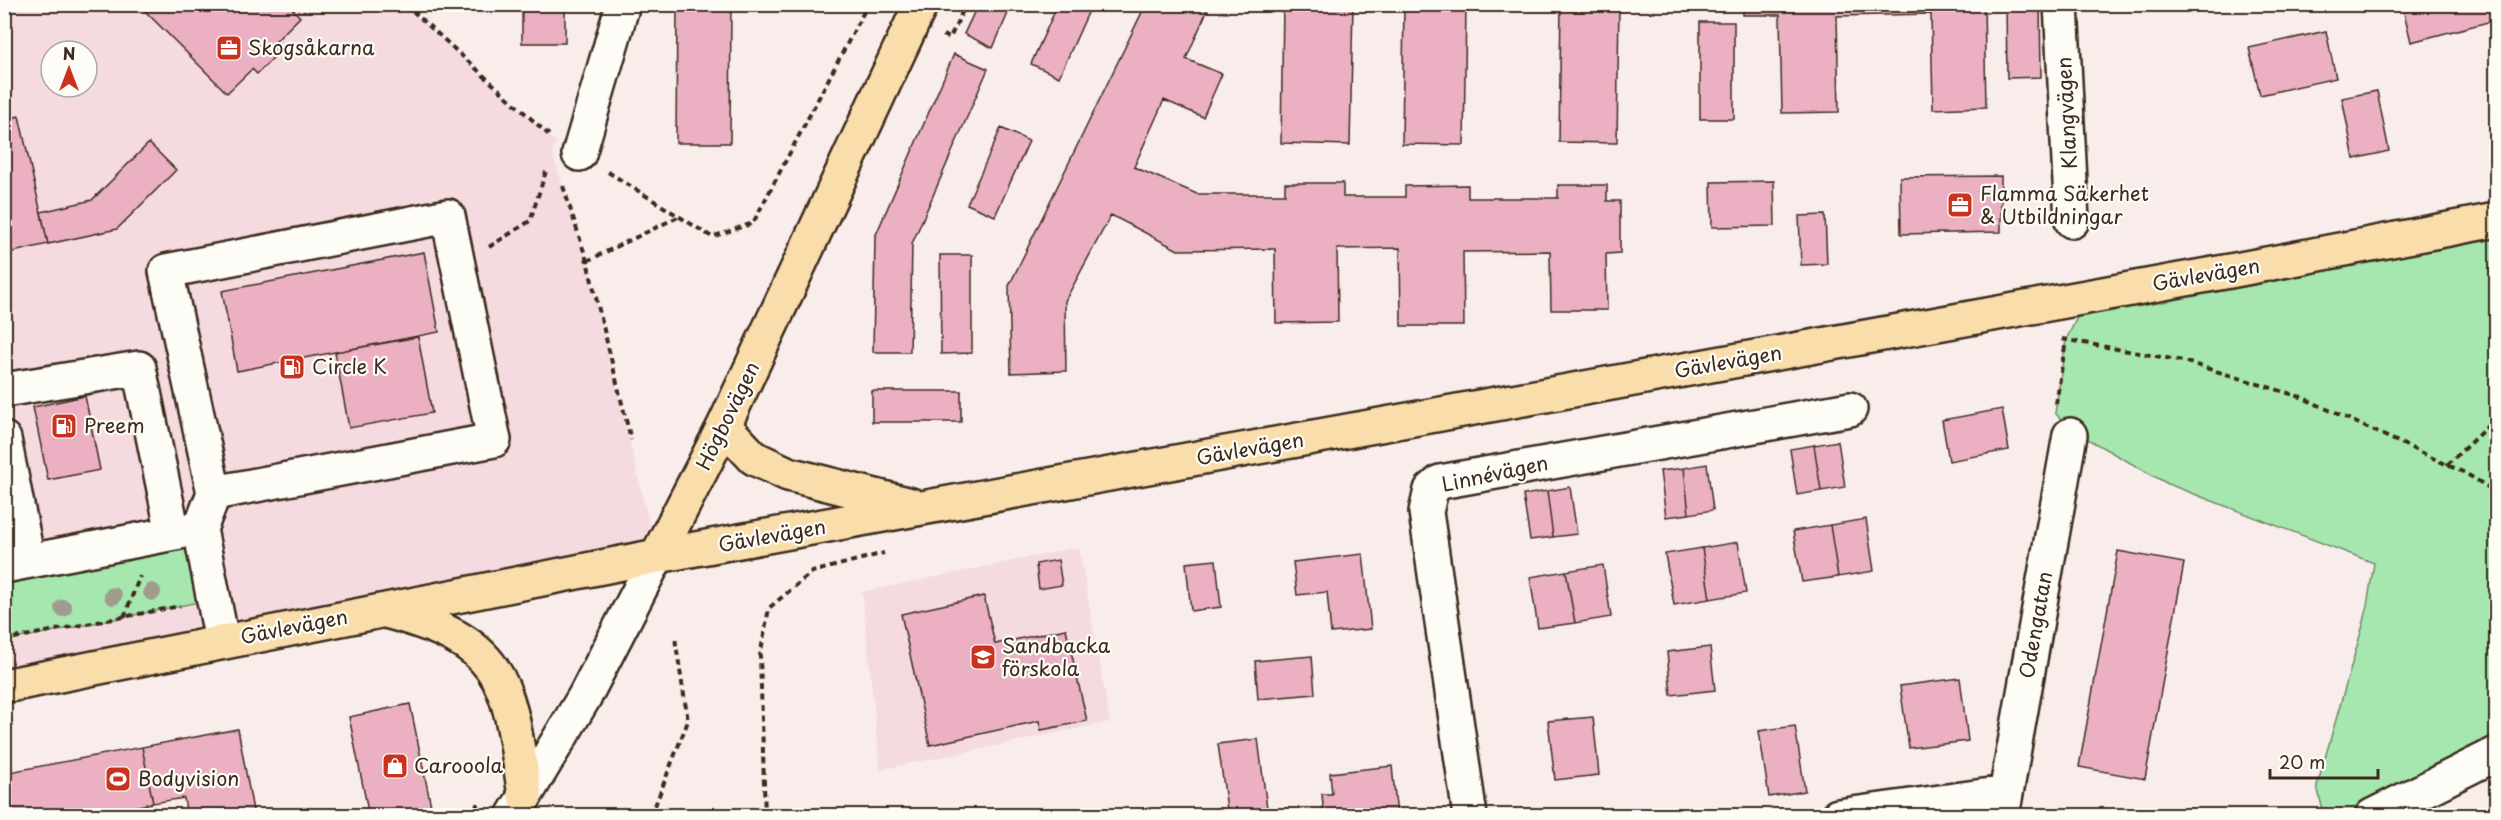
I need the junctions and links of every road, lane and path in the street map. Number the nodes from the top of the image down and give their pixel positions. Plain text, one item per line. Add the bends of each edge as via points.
1 (405, 4) edge
2 (622, 4) edge
3 (868, 4) edge
4 (921, 4) edge
5 (966, 4) edge
6 (2061, 4) edge
7 (950, 38) dead end
8 (568, 148) junction
9 (562, 181) dead end
10 (680, 216) junction
11 (2072, 220) dead end
12 (2496, 220) edge
13 (588, 261) junction
14 (459, 265) junction
15 (2055, 338) dead end
16 (2066, 340) junction
17 (4, 390) edge
18 (1850, 409) dead end
19 (2496, 418) edge
20 (724, 426) junction
21 (2070, 435) joint
22 (4, 439) edge
23 (631, 440) dead end
24 (2446, 465) junction
25 (2496, 492) edge
26 (214, 494) junction
27 (925, 508) junction
28 (186, 531) junction
29 (893, 551) dead end
30 (657, 556) junction
31 (16, 563) edge
32 (214, 599) junction
33 (381, 610) junction
34 (675, 638) dead end
35 (4, 640) edge
36 (222, 641) junction
37 (4, 686) edge
38 (2496, 754) edge
39 (481, 799) dead end
40 (2003, 804) edge
41 (519, 806) edge
42 (471, 816) edge
43 (651, 816) edge
44 (765, 816) edge
45 (1470, 816) edge
46 (1838, 816) edge
47 (2372, 816) edge

1 - 8 path
2 - 8 street
3 - 10 path via 753,223 712,237
4 - 20 main road, Högbovägen
5 - 7 path
6 - 11 street, Klangvägen
8 - 10 path
8 - 14 path via 530,220
9 - 13 path
10 - 13 path
12 - 27 main road, Gävlevägen
13 - 23 path
14 - 26 street via 494,440
14 - 26 street via 448,216 166,271
15 - 16 path
16 - 21 path via 2055,413
16 - 24 path via 2183,361 2301,397
17 - 28 street via 139,368
18 - 45 street, Linnévägen via 1440,482 1431,490 1426,512
19 - 24 path
20 - 27 main road via 754,458 788,474
20 - 30 main road, Högbovägen
21 - 40 street, Odengatan
22 - 31 street
24 - 25 path
26 - 28 street
27 - 30 main road, Gävlevägen
28 - 31 street
28 - 32 street
29 - 44 path via 812,572 769,608 760,656
30 - 33 main road, Gävlevägen
30 - 41 street, Högbovägen via 585,696
32 - 35 path
32 - 36 street
33 - 36 main road, Gävlevägen
33 - 41 main road via 422,621 452,636 478,651 496,672 507,696
34 - 43 path via 688,721
36 - 37 main road, Gävlevägen
38 - 47 street
39 - 42 path
40 - 46 street

